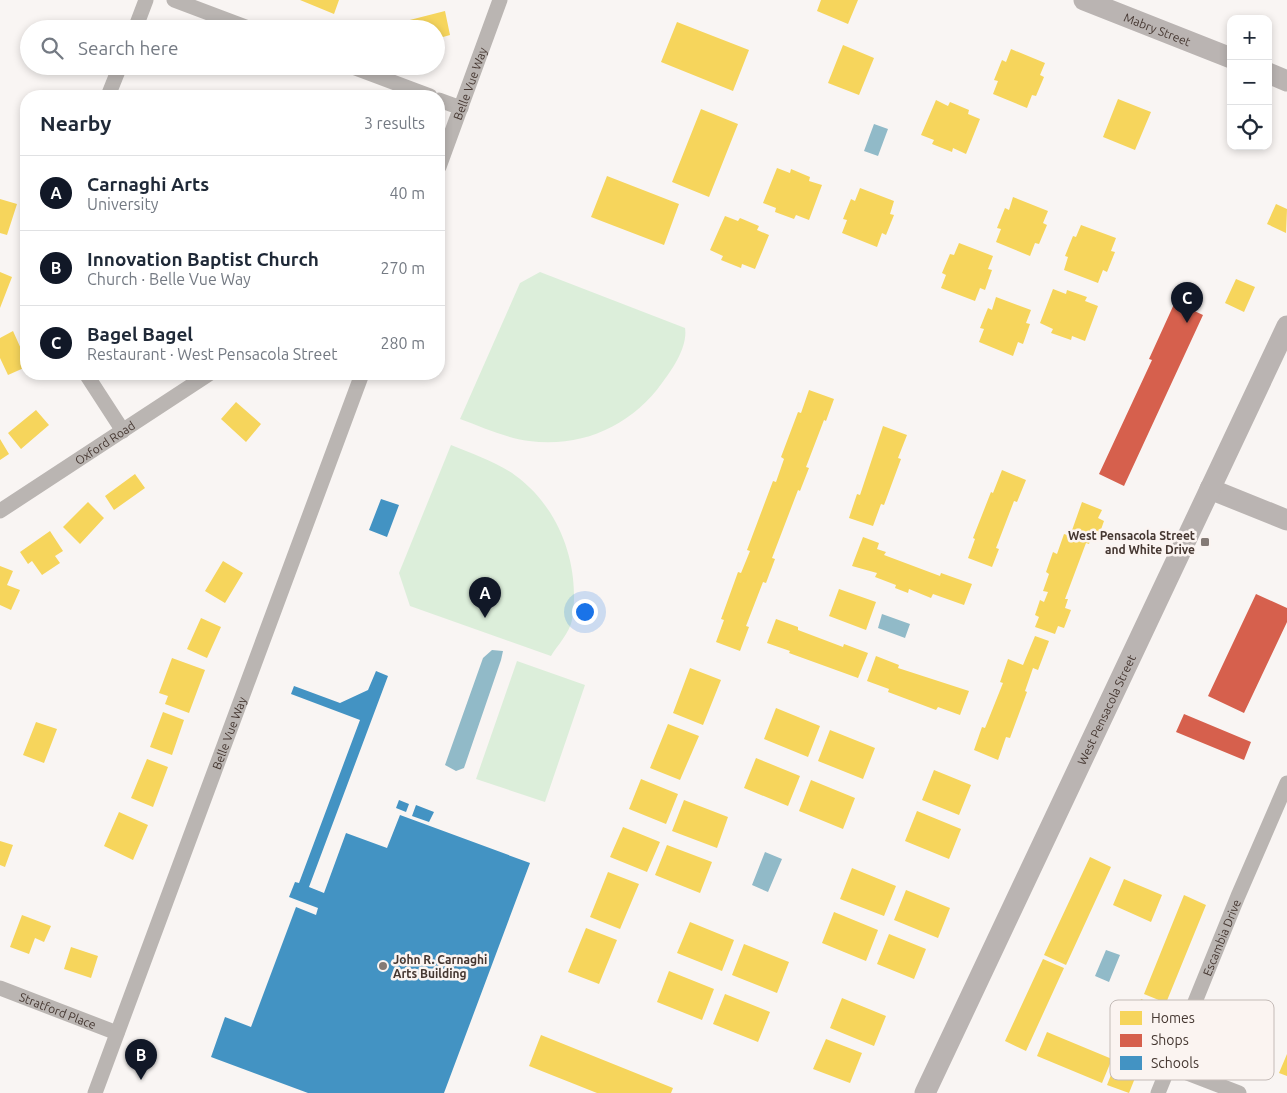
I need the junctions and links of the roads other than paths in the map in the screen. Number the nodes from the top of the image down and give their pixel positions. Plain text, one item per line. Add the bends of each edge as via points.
1 (146, 0) edge
2 (174, 0) edge
3 (500, 0) edge
4 (1084, 0) edge
5 (138, 20) edge
6 (227, 20) edge
7 (1227, 56) edge
8 (116, 75) edge
9 (374, 75) edge
10 (1272, 75) edge
11 (1287, 81) edge
12 (110, 90) edge
13 (414, 90) edge
14 (445, 102) edge
15 (461, 108) junction
16 (445, 151) edge
17 (1287, 326) edge
18 (90, 380) edge
19 (200, 380) edge
20 (360, 380) edge
21 (123, 431) junction
22 (1210, 489) junction
23 (0, 511) edge
24 (1287, 520) edge
25 (1287, 783) edge
26 (0, 988) edge
27 (1197, 1000) edge
28 (117, 1033) junction
29 (1163, 1080) edge
30 (1205, 1080) edge
31 (95, 1093) edge
32 (925, 1093) edge
33 (1158, 1093) edge
34 (1239, 1093) edge

1 - 5 street
2 - 6 street
3 - 15 street, Belle Vue Way
4 - 7 main road, Mabry Street
8 - 12 street
9 - 13 street
10 - 11 main road
14 - 15 street
15 - 16 street, Belle Vue Way
17 - 22 main road, West Pensacola Street
18 - 21 street
19 - 21 street, Oxford Road
20 - 28 street, Belle Vue Way
21 - 23 street, Oxford Road
22 - 24 main road
22 - 32 main road, West Pensacola Street
25 - 27 street, Escambia Drive
26 - 28 street, Stratford Place
28 - 31 street, Belle Vue Way
29 - 33 street, Escambia Drive
30 - 34 street

